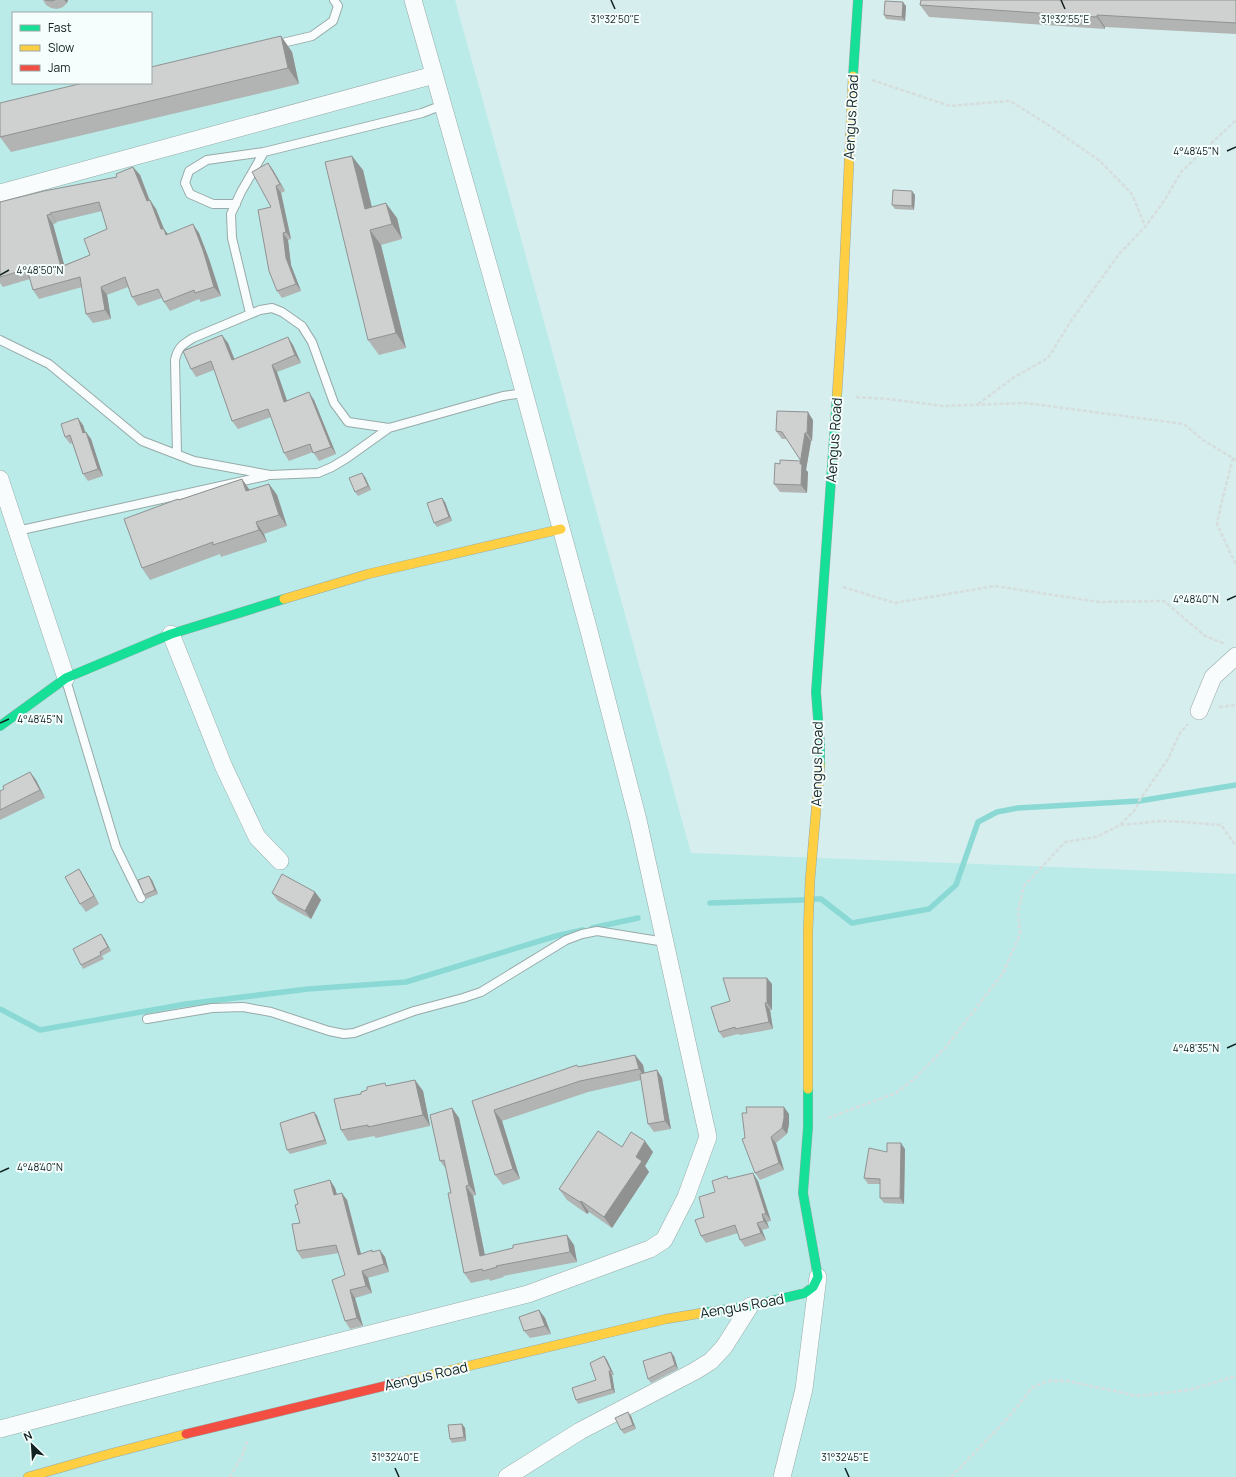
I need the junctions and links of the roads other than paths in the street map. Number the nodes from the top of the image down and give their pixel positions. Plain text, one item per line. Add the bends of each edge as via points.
1 (334, 0) edge
2 (413, 0) edge
3 (858, 0) edge
4 (266, 47) edge
5 (434, 75) junction
6 (442, 105) junction
7 (264, 152) junction
8 (0, 193) edge
9 (236, 204) junction
10 (250, 313) junction
11 (0, 340) edge
12 (524, 393) junction
13 (389, 428) junction
14 (177, 454) junction
15 (270, 475) junction
16 (0, 479) edge
17 (561, 529) junction
18 (17, 531) junction
19 (171, 634) junction
20 (1233, 651) edge
21 (66, 678) junction
22 (1199, 711) road end
23 (0, 726) edge
24 (280, 861) dead end
25 (141, 898) dead end
26 (665, 942) junction
27 (147, 1019) dead end
28 (818, 1277) junction
29 (750, 1306) junction
30 (0, 1429) edge
31 (28, 1477) edge
32 (507, 1477) edge
33 (782, 1477) edge

1 - 4 lane via 338,6 333,21 312,36
2 - 5 street
3 - 28 street, Aengus Road via 842,317 816,692 820,767 808,932 808,1127 803,1194
5 - 6 street
5 - 8 street
6 - 7 lane via 422,113
6 - 12 street
7 - 9 lane
7 - 9 lane via 207,160 189,171 185,183 190,194 213,204
9 - 10 lane via 231,214 232,238
10 - 13 lane via 272,308 290,316 302,326 312,342 334,403 348,422
10 - 14 lane via 193,338 178,350 175,360
11 - 14 lane via 49,364 142,441
12 - 13 lane via 503,396
12 - 17 street
13 - 15 lane via 347,458 318,473
14 - 15 lane via 194,461
15 - 18 lane
16 - 18 street
17 - 19 street via 347,580
17 - 26 street via 636,813
18 - 21 street
19 - 21 street
19 - 24 street via 223,765 257,837
20 - 22 street via 1213,677
21 - 23 street
21 - 25 lane via 116,847
26 - 27 lane via 597,931 582,934 566,940 481,992 414,1011 354,1033 329,1031 271,1012 243,1007 212,1008
26 - 30 street via 708,1137 686,1197 664,1240 650,1249 528,1294
28 - 29 street, Aengus Road via 813,1287 805,1293
28 - 33 street via 804,1389
29 - 31 street, Aengus Road via 666,1319 258,1416
29 - 32 street via 724,1348 711,1361 695,1372 580,1431

